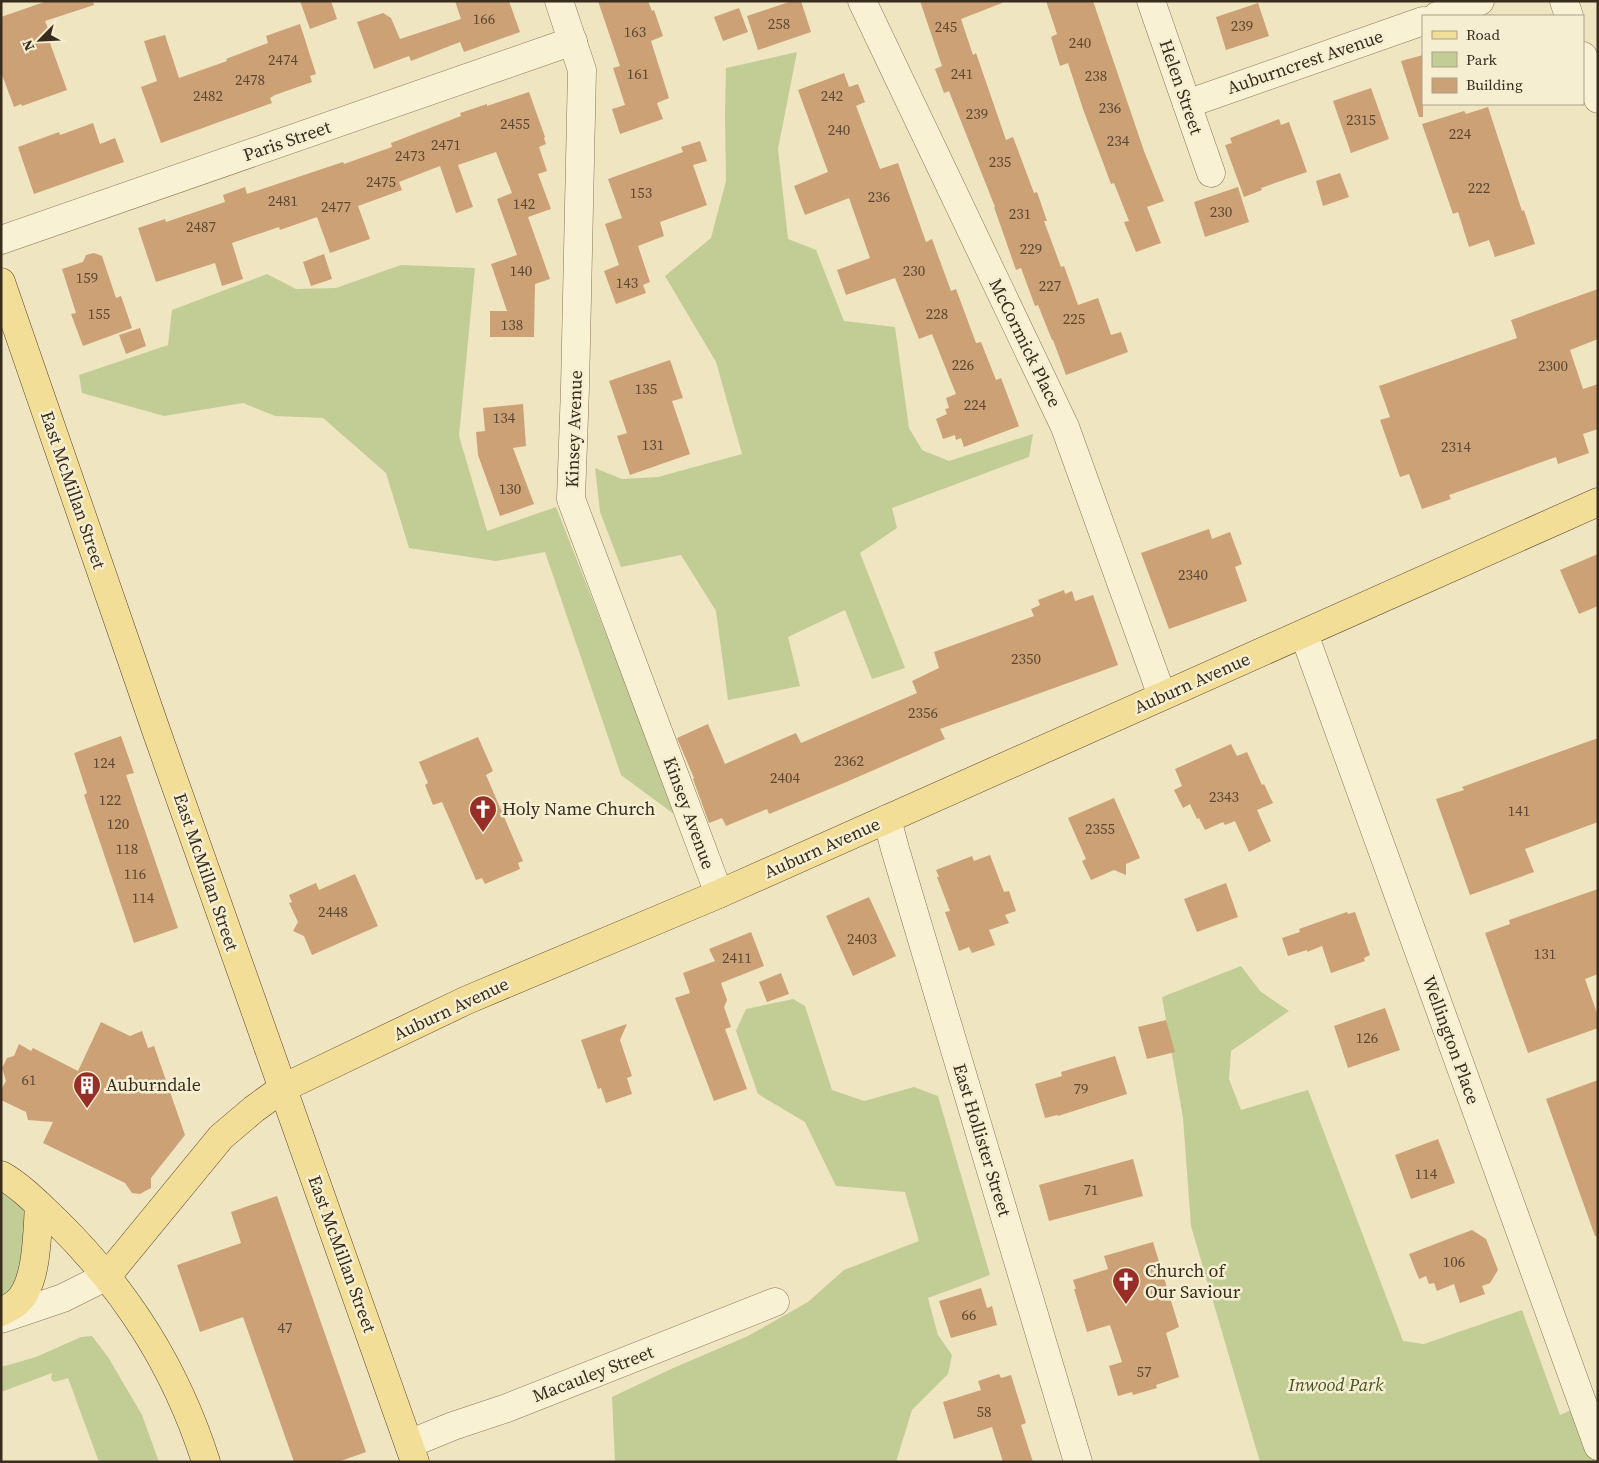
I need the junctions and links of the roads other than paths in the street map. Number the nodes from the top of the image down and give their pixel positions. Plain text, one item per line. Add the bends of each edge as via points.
1 (559, 1) edge
2 (862, 1) edge
3 (1151, 1) edge
4 (1480, 1) edge
5 (1564, 1) edge
6 (1440, 15) edge
7 (1569, 15) edge
8 (1422, 21) edge
9 (573, 42) junction
10 (1584, 59) edge
11 (1598, 99) edge
12 (1187, 104) junction
13 (1211, 173) dead end
14 (1, 240) edge
15 (1, 282) edge
16 (1598, 502) edge
17 (1304, 634) junction
18 (1162, 696) junction
19 (888, 819) junction
20 (719, 894) junction
21 (283, 1088) junction
22 (1, 1175) edge
23 (39, 1205) junction
24 (106, 1276) junction
25 (775, 1302) dead end
26 (1, 1312) edge
27 (1, 1319) edge
28 (1598, 1446) edge
29 (412, 1453) edge
30 (206, 1462) edge
31 (1078, 1462) edge

1 - 9 street, Kinsey Avenue
2 - 18 street, McCormick Place via 1065,427
3 - 12 street, Helen Street
4 - 6 street
5 - 7 street
8 - 12 street, Auburncrest Avenue
9 - 14 street, Paris Street
9 - 20 street, Kinsey Avenue via 582,70 572,499
10 - 11 street
12 - 13 street, Helen Street
15 - 21 main road, East McMillan Street
16 - 17 main road, Auburn Avenue
17 - 18 main road, Auburn Avenue
17 - 28 street, Wellington Place
18 - 19 main road, Auburn Avenue
19 - 20 main road, Auburn Avenue
19 - 31 street, East Hollister Street
20 - 21 main road, Auburn Avenue via 467,1000
21 - 24 main road, Auburn Avenue via 221,1137
21 - 29 main road, East McMillan Street
22 - 23 main road
23 - 24 main road
23 - 26 main road via 33,1273 16,1304
24 - 27 street via 64,1298
24 - 30 main road via 152,1339 168,1368
25 - 29 street, Macauley Street via 507,1408 453,1426

